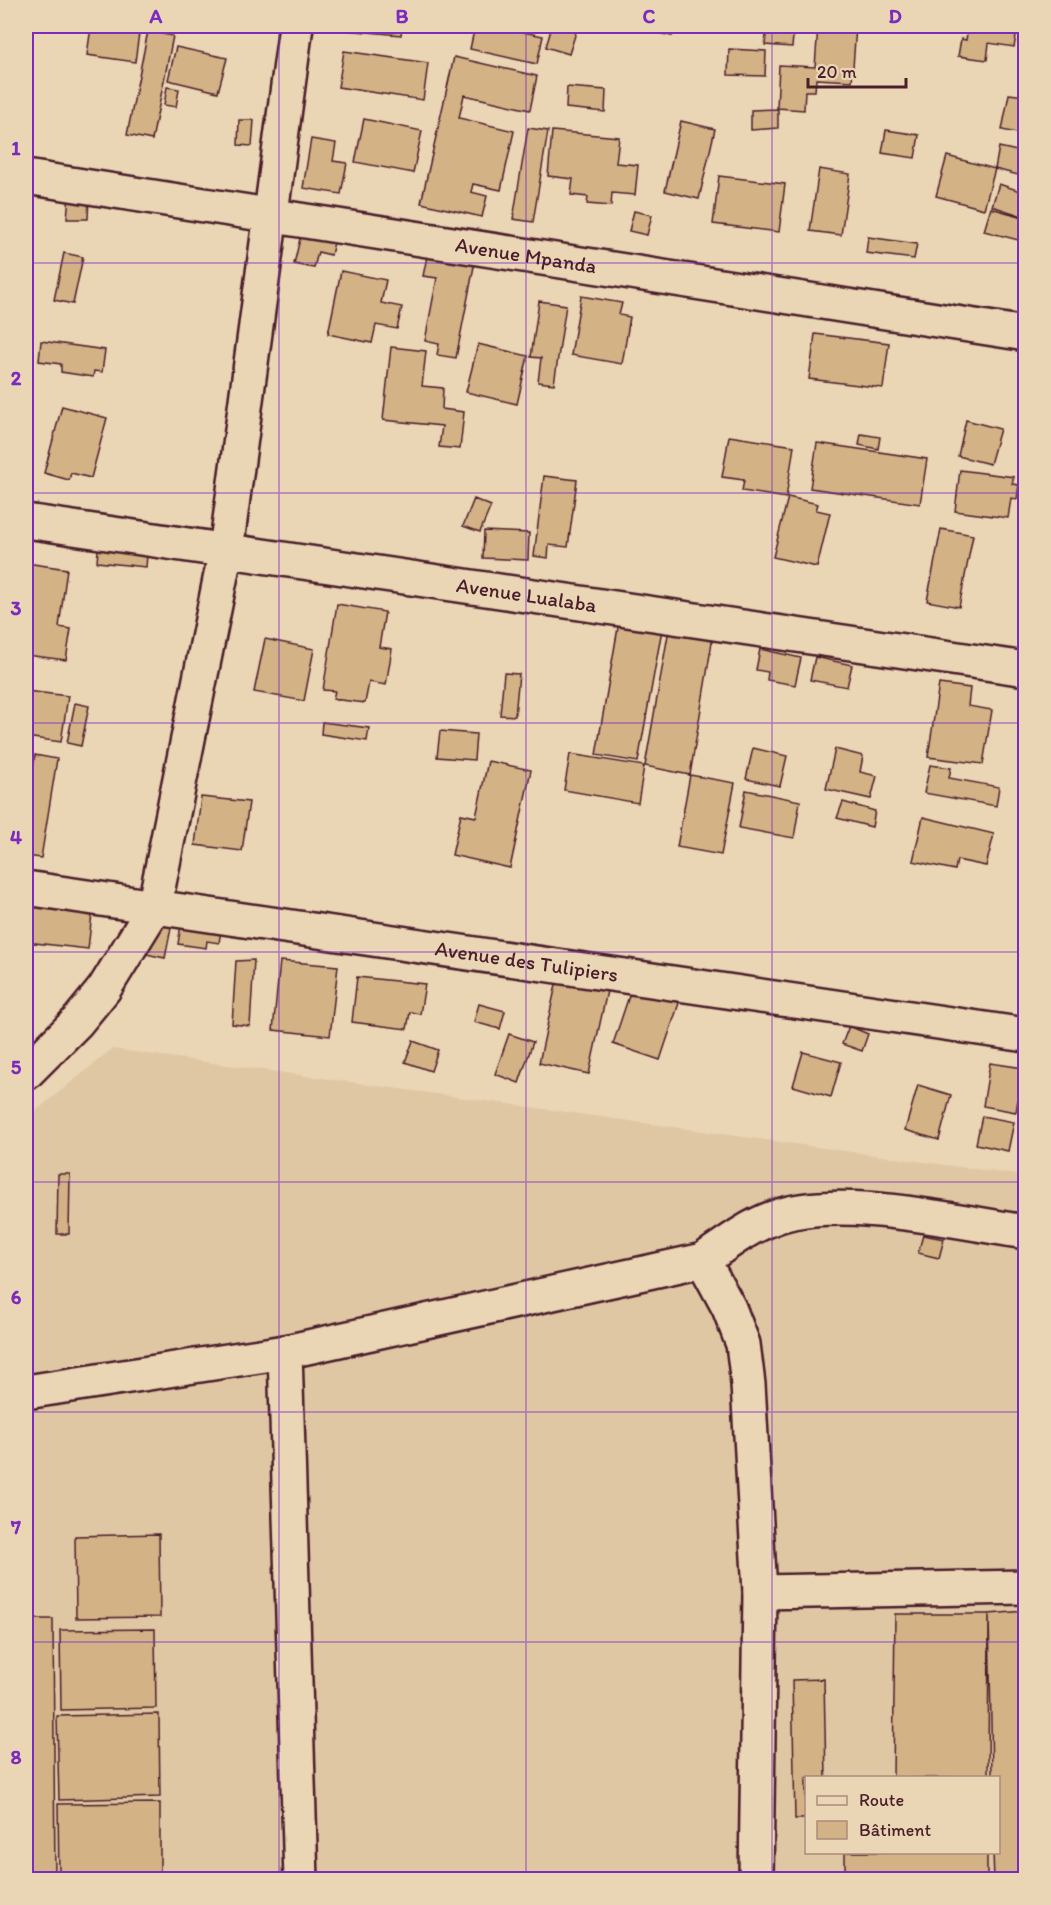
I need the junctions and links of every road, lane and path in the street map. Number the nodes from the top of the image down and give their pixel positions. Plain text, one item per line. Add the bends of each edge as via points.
1 (296, 26) edge
2 (26, 177) edge
3 (272, 215) junction
4 (1026, 334) edge
5 (26, 521) edge
6 (226, 550) junction
7 (1026, 669) edge
8 (26, 888) edge
9 (154, 908) junction
10 (1026, 1035) edge
11 (26, 1073) edge
12 (1026, 1232) edge
13 (703, 1260) junction
14 (285, 1352) junction
15 (26, 1392) edge
16 (1026, 1587) edge
17 (760, 1592) junction
18 (301, 1880) edge
19 (756, 1880) edge

1 - 3 street
2 - 3 street, Avenue Mpanda
3 - 4 street, Avenue Mpanda
3 - 6 street
5 - 6 street, Avenue Lualaba
6 - 7 street, Avenue Lualaba
6 - 9 street
8 - 9 street, Avenue des Tulipiers
9 - 10 street, Avenue des Tulipiers
9 - 11 street via 104,989
12 - 13 street via 855,1208 807,1210 773,1217
13 - 14 street
13 - 17 street via 743,1344
14 - 15 street
14 - 18 street
16 - 17 street
17 - 19 street

